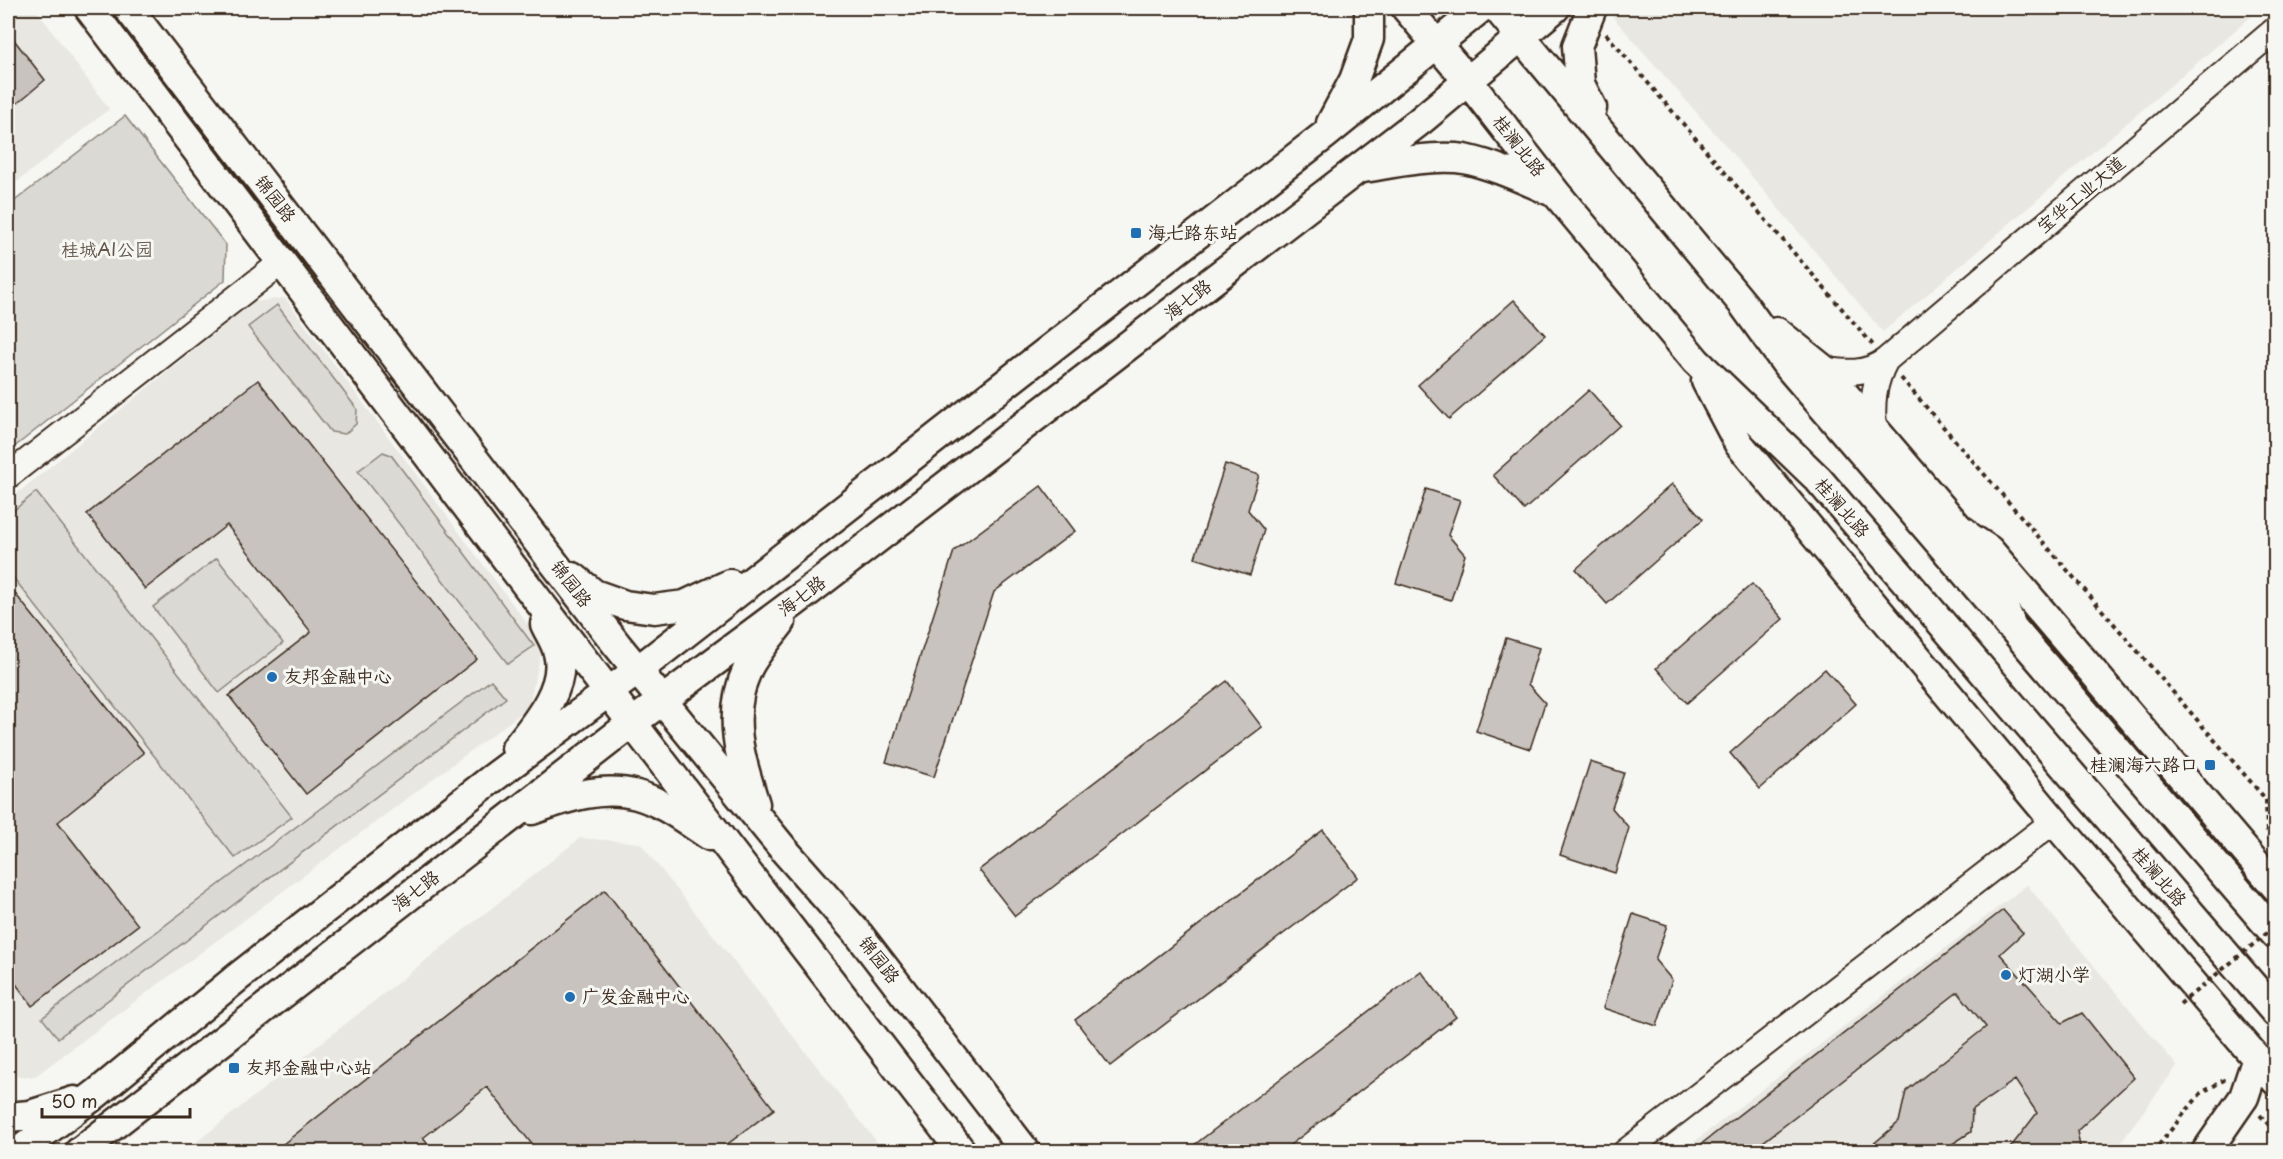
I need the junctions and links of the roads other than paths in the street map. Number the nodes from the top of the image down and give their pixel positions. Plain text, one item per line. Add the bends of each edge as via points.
1 (89, 8) edge
2 (128, 8) edge
3 (1369, 8) edge
4 (1406, 8) edge
5 (1481, 8) edge
6 (1497, 8) edge
7 (1555, 8) edge
8 (1590, 10) edge
9 (2276, 29) edge
10 (1522, 36) junction
11 (1437, 44) junction
12 (1467, 81) junction
13 (1326, 134) junction
14 (1606, 137) junction
15 (1358, 169) junction
16 (1555, 192) junction
17 (282, 262) junction
18 (1743, 304) junction
19 (1886, 360) junction
20 (1696, 361) junction
21 (1822, 369) junction
22 (1874, 430) junction
23 (8, 476) edge
24 (1963, 533) junction
25 (554, 563) junction
26 (770, 566) junction
27 (527, 586) junction
28 (796, 601) junction
29 (2008, 622) junction
30 (638, 670) junction
31 (609, 691) junction
32 (663, 700) junction
33 (632, 723) junction
34 (489, 781) junction
35 (513, 816) junction
36 (761, 820) junction
37 (2054, 821) junction
38 (727, 847) junction
39 (2276, 887) edge
40 (2276, 935) edge
41 (2276, 1012) edge
42 (2256, 1058) junction
43 (2276, 1081) edge
44 (96, 1094) junction
45 (8, 1117) edge
46 (117, 1123) junction
47 (18, 1152) edge
48 (79, 1152) edge
49 (98, 1152) edge
50 (962, 1152) edge
51 (1026, 1152) edge
52 (1625, 1152) edge
53 (2206, 1152) edge

1 - 17 main road, 锦园路
2 - 25 main road, 锦园路
3 - 13 main road via 1369,39 1354,80
4 - 11 main road, 桂澜北路
5 - 11 main road
6 - 10 main road
7 - 10 main road, 海七路
8 - 14 main road via 1577,46 1580,84
9 - 19 street, 宝华工业大道
10 - 12 main road, 海七路
10 - 14 main road
11 - 12 main road, 桂澜北路
11 - 13 main road
12 - 15 main road, 海七路
12 - 16 main road, 桂澜北路
13 - 26 main road
14 - 18 main road
15 - 16 main road via 1421,158 1459,158
15 - 28 main road, 海七路
16 - 20 main road, 桂澜北路
17 - 23 street
17 - 27 main road, 锦园路
18 - 21 main road
18 - 29 main road via 1787,365
19 - 21 street via 1865,371
19 - 22 street via 1877,378 1872,408
20 - 37 main road via 1739,444
20 - 41 main road, 桂澜北路 via 1818,479
21 - 22 main road
22 - 24 main road
24 - 29 main road
24 - 39 main road via 1989,550
25 - 26 main road via 594,594 625,605 654,609 685,605
25 - 30 main road, 锦园路
26 - 30 main road
27 - 31 main road, 锦园路
27 - 34 main road via 559,655 557,685 540,717
28 - 32 main road, 海七路
28 - 36 main road via 749,667 738,695 740,760
29 - 40 main road
30 - 31 main road
30 - 32 main road, 锦园路
31 - 33 main road, 锦园路
31 - 34 main road
32 - 33 main road, 海七路
32 - 36 main road, 锦园路
33 - 35 main road, 海七路
33 - 38 main road, 锦园路
34 - 44 main road via 238,977
35 - 38 main road via 562,799 600,792 636,795 671,811
35 - 46 main road, 海七路
36 - 51 main road, 锦园路 via 860,936
37 - 42 main road
37 - 52 street
38 - 50 main road, 锦园路
42 - 43 main road
42 - 53 main road via 2244,1097
44 - 45 main road via 30,1115
44 - 47 main road
46 - 48 main road, 海七路
46 - 49 main road

